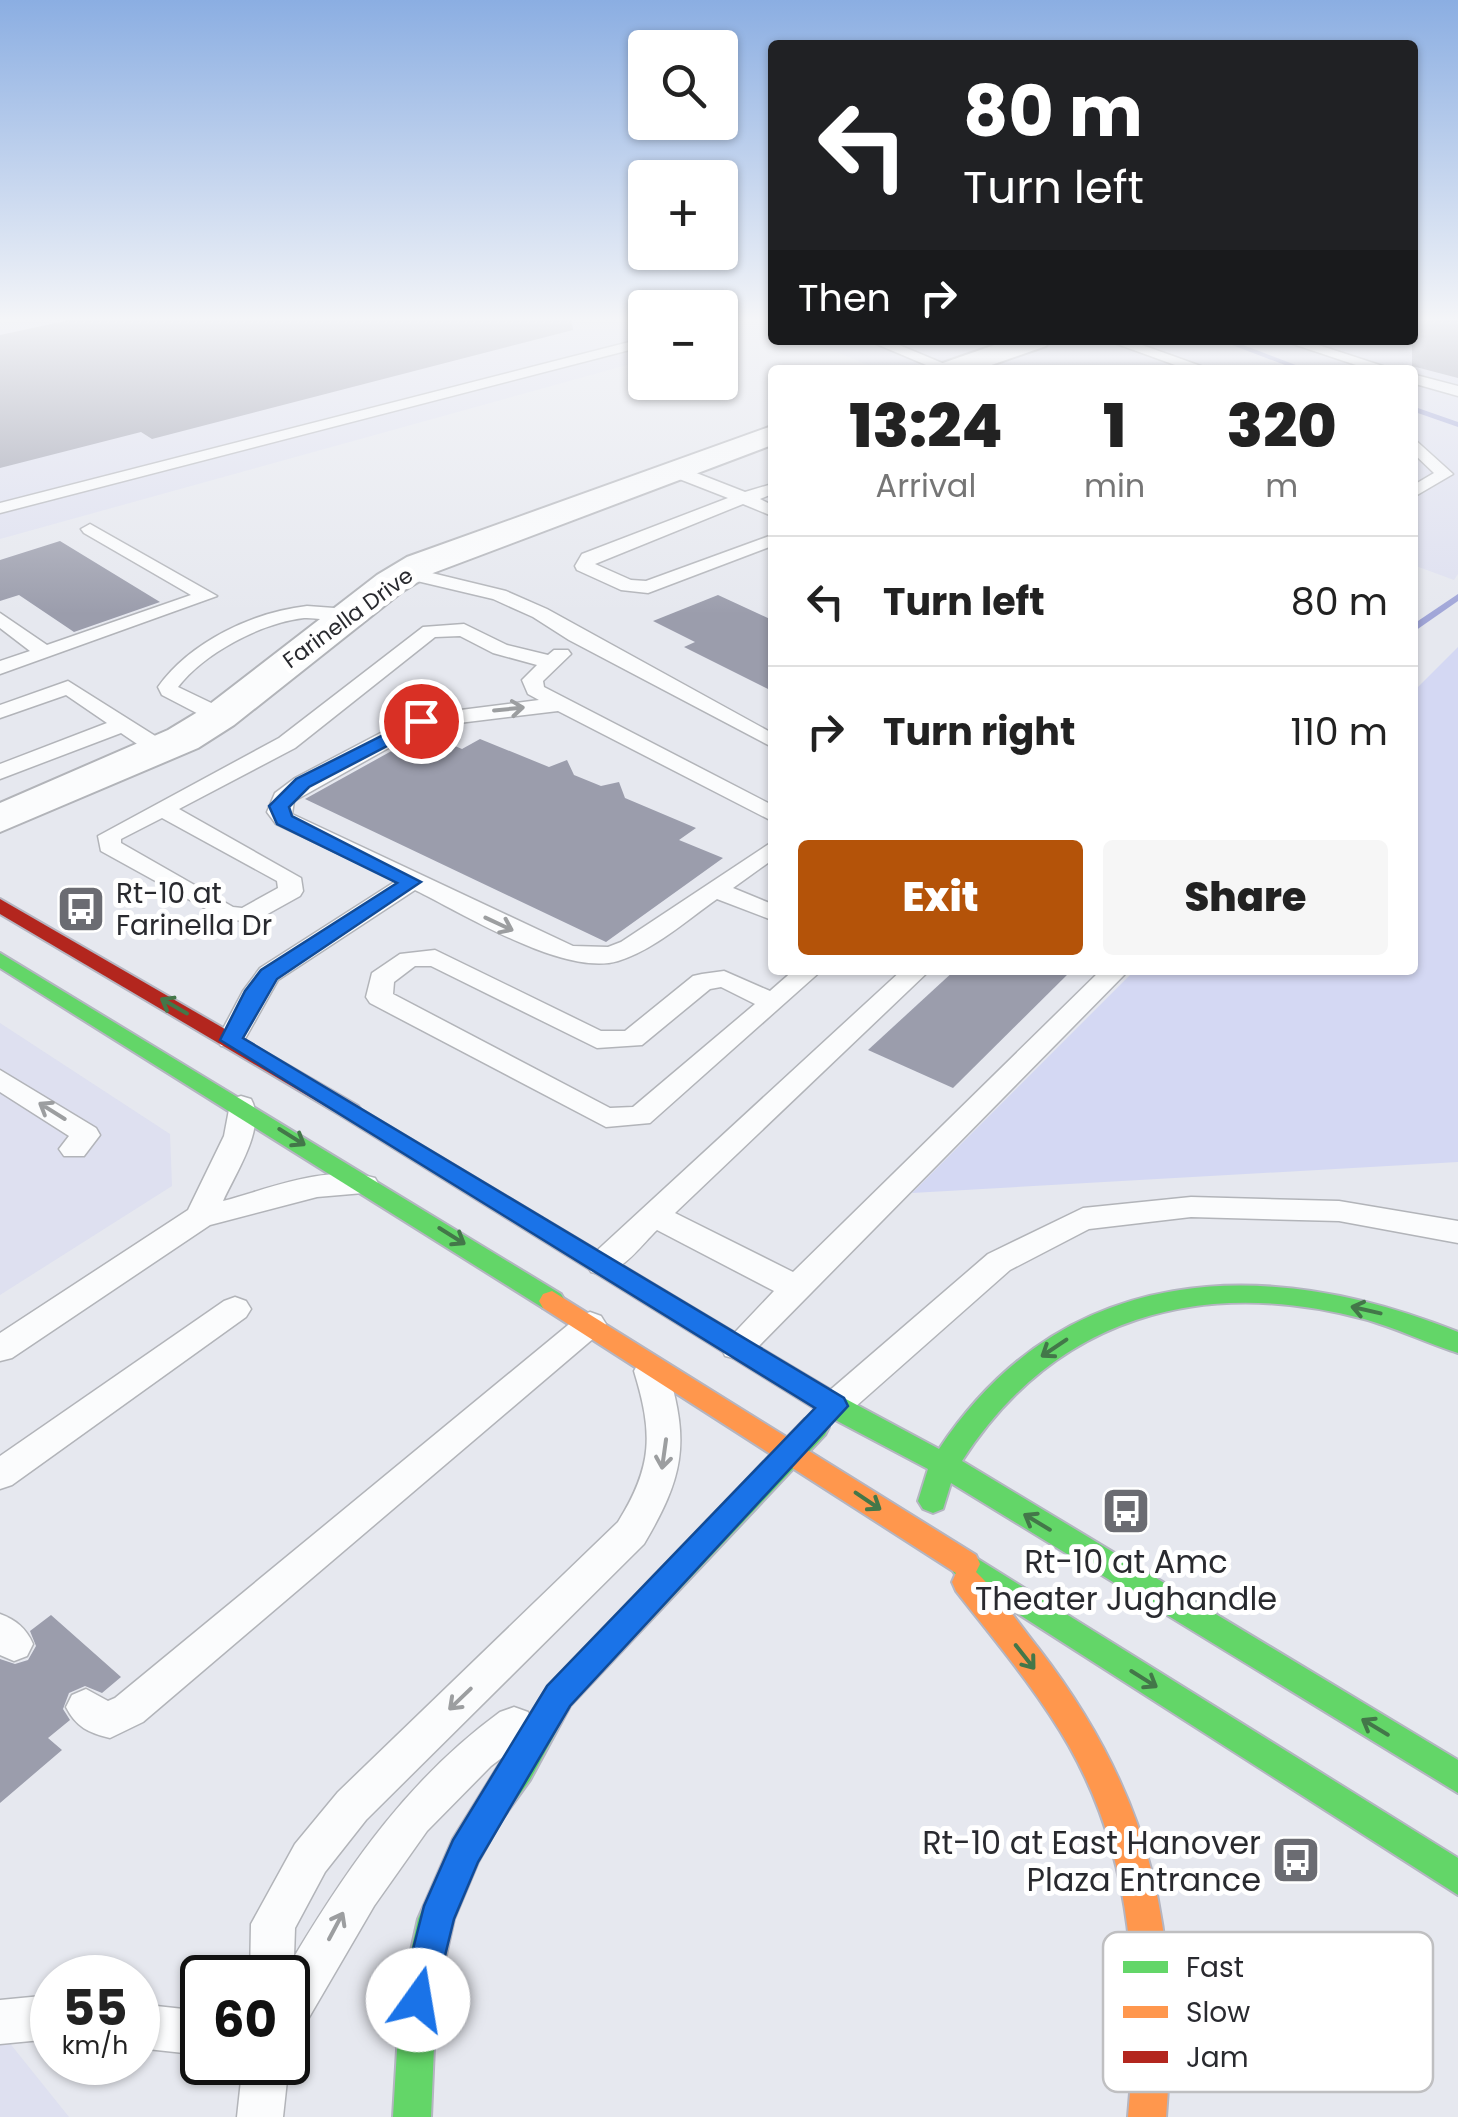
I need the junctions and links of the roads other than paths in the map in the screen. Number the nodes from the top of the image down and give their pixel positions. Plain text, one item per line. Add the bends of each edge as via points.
1 (354, 417) edge
2 (768, 436) edge
3 (1418, 448) edge
4 (675, 471) junction
5 (1418, 489) edge
6 (768, 490) edge
7 (744, 498) junction
8 (0, 508) edge
9 (768, 509) edge
10 (90, 529) dead end
11 (768, 542) edge
12 (408, 572) junction
13 (348, 615) junction
14 (0, 619) edge
15 (582, 640) junction
16 (44, 652) junction
17 (550, 662) junction
18 (0, 668) edge
19 (561, 704) junction
20 (0, 712) edge
21 (220, 716) junction
22 (124, 724) junction
23 (768, 739) edge
24 (160, 749) junction
25 (0, 772) edge
26 (162, 809) junction
27 (768, 812) edge
28 (0, 819) edge
29 (768, 852) edge
30 (411, 882) junction
31 (715, 889) junction
32 (0, 904) edge
33 (768, 911) edge
34 (0, 958) edge
35 (803, 975) edge
36 (912, 975) edge
37 (1111, 975) edge
38 (772, 1002) junction
39 (231, 1040) junction
40 (0, 1079) edge
41 (241, 1105) junction
42 (74, 1150) dead end
43 (369, 1184) junction
44 (654, 1216) junction
45 (200, 1218) junction
46 (1458, 1232) edge
47 (602, 1264) junction
48 (796, 1288) junction
49 (234, 1309) dead end
50 (590, 1324) junction
51 (1458, 1343) edge
52 (736, 1346) junction
53 (0, 1350) edge
54 (647, 1360) junction
55 (834, 1406) junction
56 (792, 1451) junction
57 (945, 1465) junction
58 (0, 1475) edge
59 (944, 1552) junction
60 (559, 1696) junction
61 (86, 1707) dead end
62 (1458, 1778) edge
63 (1451, 1878) edge
64 (1151, 1932) edge
65 (272, 1955) edge
66 (310, 1971) edge
67 (30, 2019) edge
68 (0, 2022) edge
69 (263, 2085) edge
70 (1150, 2092) edge
71 (260, 2117) edge
72 (412, 2117) edge
73 (1147, 2117) edge

1 - 8 lane
2 - 4 street, Farinella Drive
3 - 5 lane via 1445,474
4 - 7 lane
4 - 12 street, Farinella Drive
6 - 7 lane
7 - 9 lane
7 - 11 lane via 589,558 584,566 628,586 648,587
10 - 16 lane via 207,596
12 - 13 street, Farinella Drive
12 - 15 lane via 500,595
13 - 21 street, Farinella Drive
13 - 21 lane via 292,614 217,645 175,674 168,686 172,695
14 - 16 lane
15 - 17 lane
15 - 23 lane
16 - 18 lane
17 - 19 lane via 532,686
17 - 26 lane via 464,630 430,631 288,743
19 - 27 lane
30 -> 19 lane via 284,820 283,798 421,721
20 - 22 lane via 68,687
21 - 24 street, Farinella Drive
22 - 24 lane
22 - 25 lane
24 - 28 street, Farinella Drive
26 - 26 lane via 110,836 110,846 226,913 246,916 291,891 289,878
29 - 31 lane
30 -> 31 lane via 547,946 589,956 630,947
30 - 39 lane via 269,974
31 - 33 lane
39 -> 32 main road
34 - 41 main road
35 - 38 lane
36 - 44 lane
37 - 48 lane
38 - 38 lane via 640,1116 606,1118 379,997 381,979 394,969 408,960 435,958 597,1040 632,1040 702,982 724,980
39 - 47 main road
42 -> 40 lane via 84,1141 81,1130
41 -> 43 main road
41 - 45 lane via 238,1136
43 - 45 lane via 316,1187
43 -> 50 main road
44 - 47 lane
44 - 48 lane
45 - 53 lane
46 - 55 lane via 1339,1211 1191,1207 1083,1218 999,1262
47 - 52 main road
48 - 52 lane
49 - 58 lane
50 - 54 main road
50 - 61 lane via 129,1710 110,1720
51 -> 57 main road via 1330,1302 1248,1294 1144,1305 1085,1327 1042,1355 962,1437
52 - 55 main road
54 - 56 main road
54 -> 65 lane via 667,1420 666,1460 647,1508 631,1533 341,1819 273,1924
55 - 56 main road
55 - 57 main road
56 -> 59 main road
56 - 60 main road
57 - 59 main road via 932,1519
62 -> 57 main road
59 -> 63 main road
59 -> 64 main road via 1093,1756 1130,1838
66 -> 60 lane via 388,1844 474,1752
60 - 72 main road via 465,1852 436,1919 418,2000
67 - 68 lane
69 - 71 lane
70 -> 73 main road

